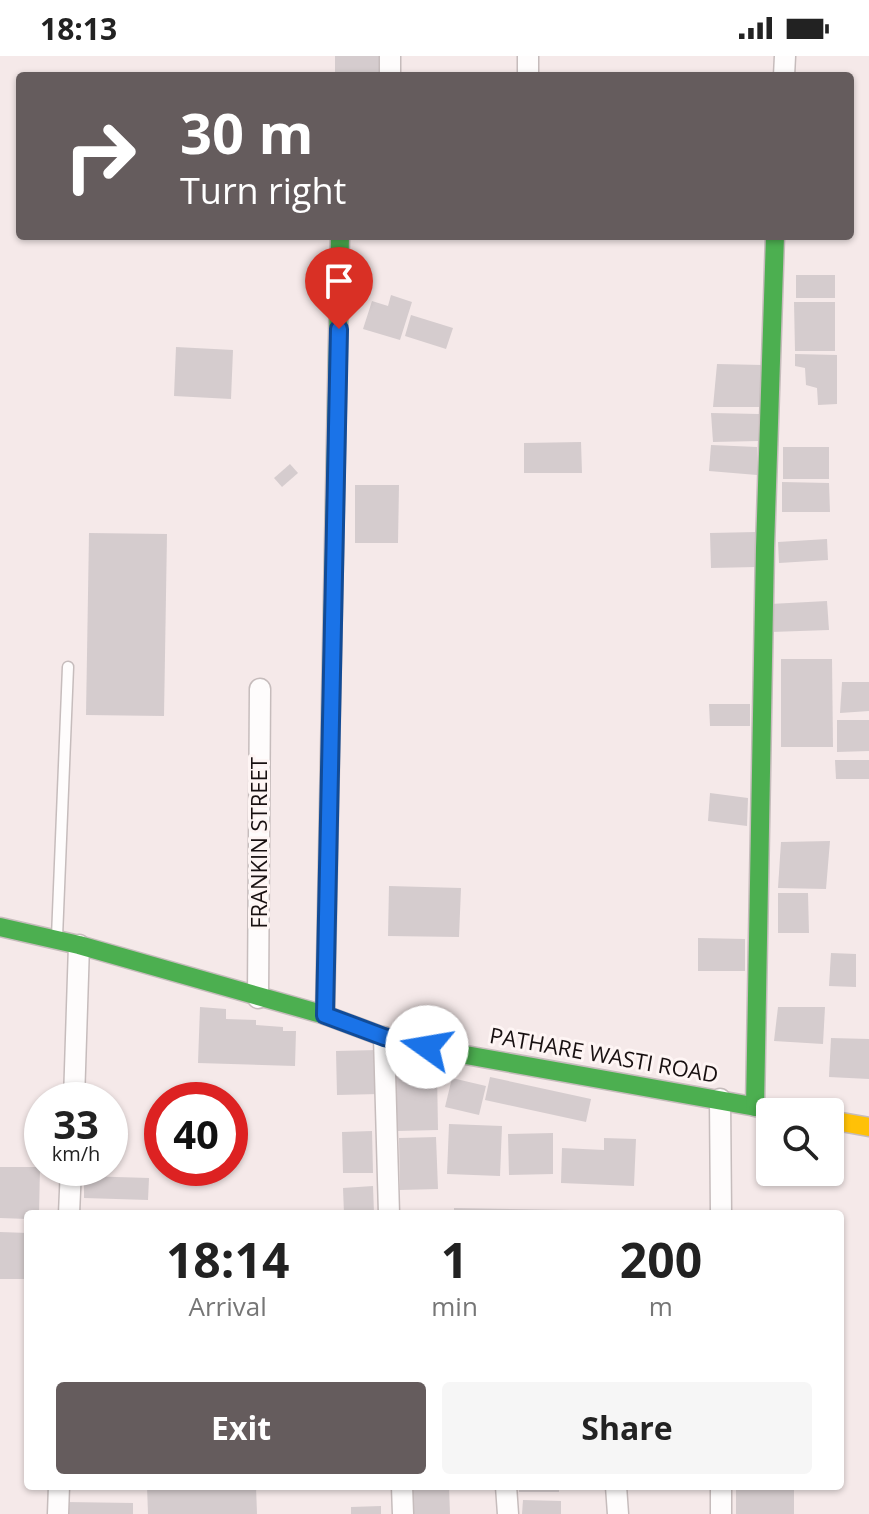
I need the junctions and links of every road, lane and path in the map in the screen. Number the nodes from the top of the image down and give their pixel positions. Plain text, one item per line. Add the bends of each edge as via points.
1 (340, 240) edge
2 (775, 240) edge
3 (68, 667) dead end
4 (260, 689) dead end
5 (0, 927) edge
6 (57, 940) junction
7 (79, 945) junction
8 (258, 998) junction
9 (325, 1015) junction
10 (384, 1037) junction
11 (75, 1082) edge
12 (720, 1099) junction
13 (755, 1107) joint
14 (844, 1123) edge
15 (869, 1127) edge
16 (70, 1186) edge
17 (69, 1210) edge
18 (389, 1210) edge
19 (721, 1210) edge
20 (59, 1490) edge
21 (402, 1490) edge
22 (506, 1490) edge
23 (616, 1490) edge
24 (721, 1490) edge
25 (58, 1514) edge
26 (403, 1514) edge
27 (508, 1514) edge
28 (618, 1514) edge
29 (721, 1514) edge

1 - 9 street
2 - 13 street
3 - 6 lane
4 - 8 street, FRANKIN STREET
5 - 6 street, PATHARE WASTI ROAD
6 - 7 street, PATHARE WASTI ROAD
7 - 8 street, PATHARE WASTI ROAD
7 - 11 street
8 - 9 street, PATHARE WASTI ROAD
9 - 10 street, PATHARE WASTI ROAD
10 - 12 street, PATHARE WASTI ROAD
10 - 18 street
12 - 13 street, PATHARE WASTI ROAD
12 - 19 street
14 - 15 street
16 - 17 street
20 - 25 street
21 - 26 street
22 - 27 street
23 - 28 street
24 - 29 street

